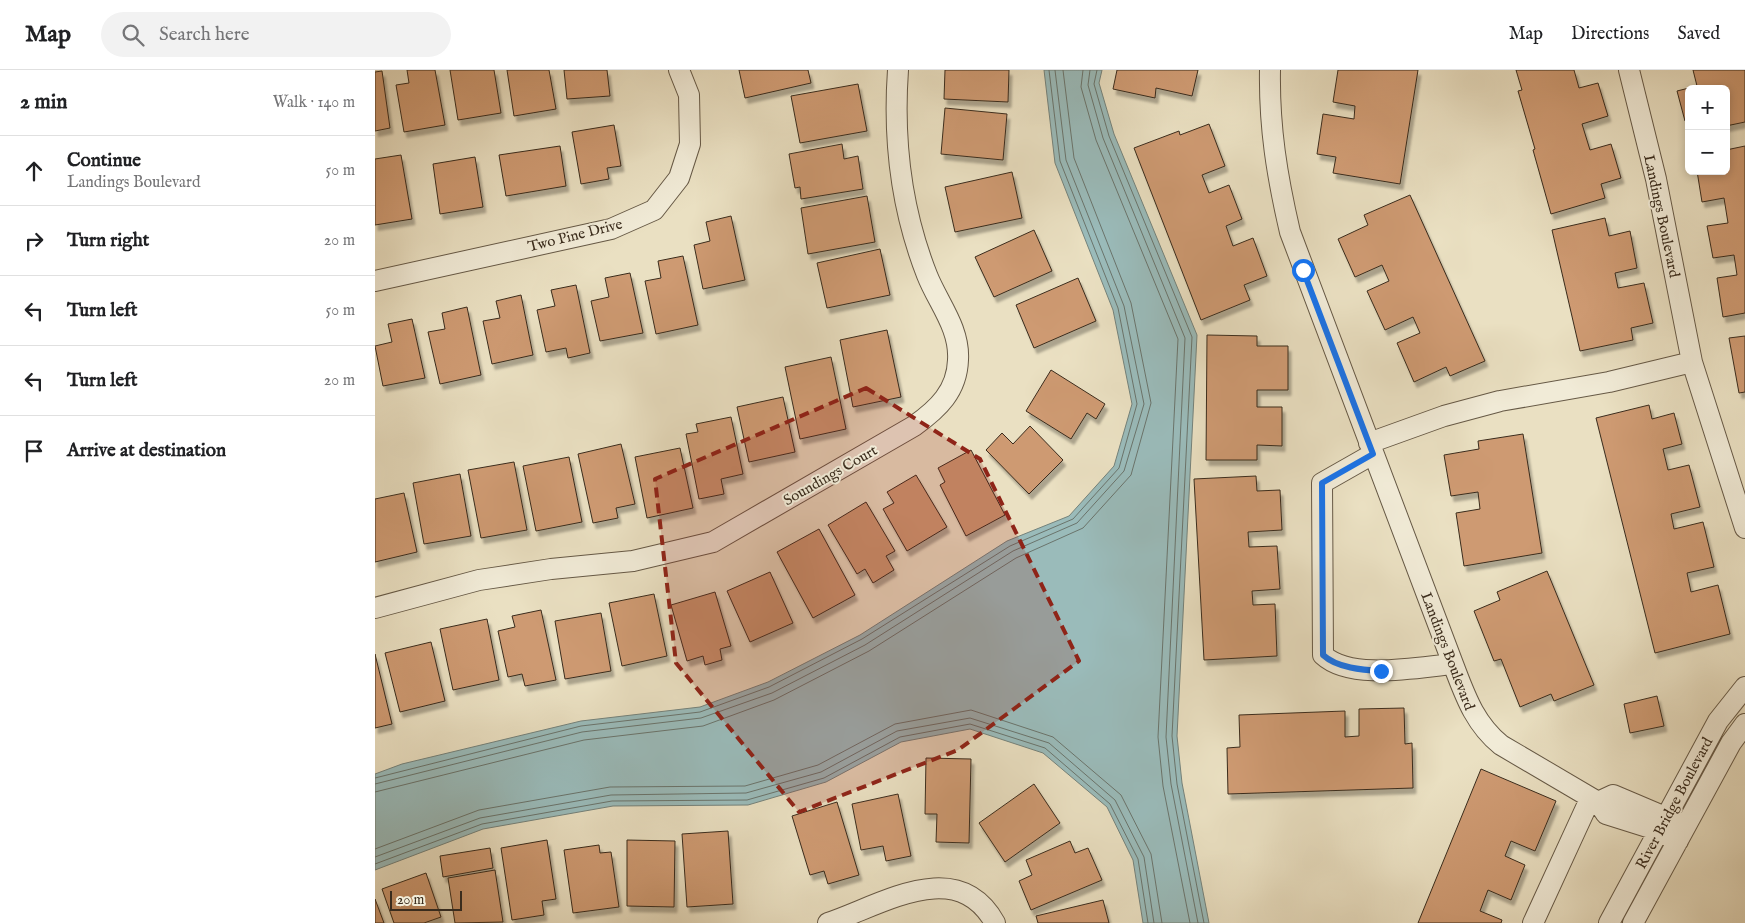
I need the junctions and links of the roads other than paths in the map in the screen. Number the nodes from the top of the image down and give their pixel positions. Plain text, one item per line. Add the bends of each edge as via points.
1 (679, 70) edge
2 (898, 70) edge
3 (1270, 70) edge
4 (1629, 70) edge
5 (375, 281) edge
6 (1692, 362) junction
7 (1371, 449) junction
8 (1745, 528) edge
9 (375, 608) edge
10 (1453, 664) junction
11 (1745, 687) edge
12 (1745, 724) edge
13 (1594, 800) junction
14 (1663, 824) junction
15 (1682, 833) junction
16 (828, 923) edge
17 (995, 923) edge
18 (1533, 923) edge
19 (1609, 923) edge
20 (1633, 923) edge

1 - 5 street, Two Pine Drive via 689,95 690,144 679,178 654,210 611,229
2 - 9 street, Soundings Court via 895,111 899,167 909,222 927,276 957,341 955,378 938,409 713,542 633,561 479,580
3 - 7 street, Landings Boulevard via 1269,111 1276,172 1290,232
4 - 6 street, Landings Boulevard via 1656,179
6 - 7 street via 1609,382 1500,401 1444,416
6 - 8 street, Landings Boulevard
7 - 10 street, Landings Boulevard
7 - 10 street via 1322,483 1323,655 1328,660 1360,670
10 - 13 street, Landings Boulevard via 1468,703 1487,734
11 - 14 street, River Bridge Boulevard via 1718,721
12 - 15 street, River Bridge Boulevard via 1731,743
13 - 14 street via 1613,795
13 - 18 street
14 - 15 street
14 - 19 street, River Bridge Boulevard
15 - 20 street, River Bridge Boulevard
16 - 17 street via 920,889 941,887 959,890 973,897

